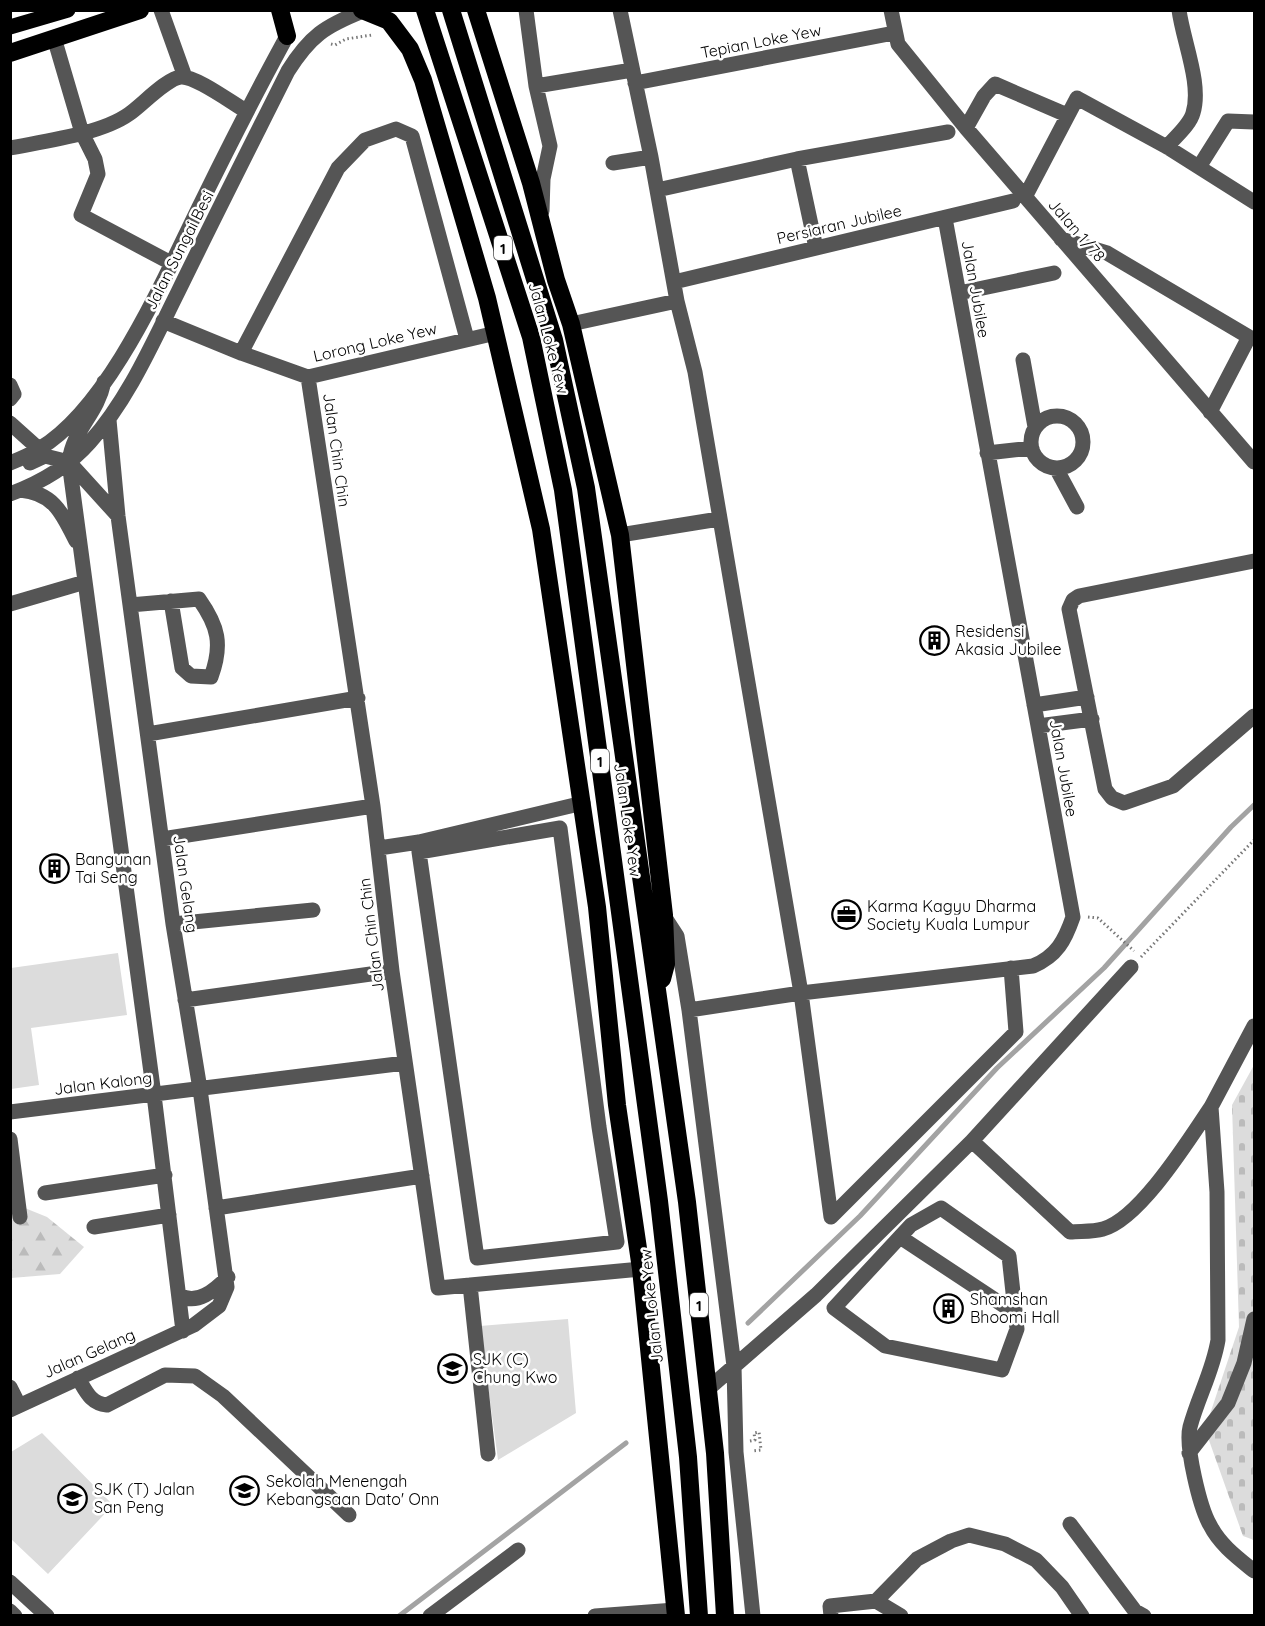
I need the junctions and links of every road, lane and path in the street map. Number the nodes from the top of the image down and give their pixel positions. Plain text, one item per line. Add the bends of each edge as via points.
1 (68, 10) edge
2 (140, 10) edge
3 (161, 10) edge
4 (279, 10) edge
5 (425, 10) edge
6 (451, 10) edge
7 (476, 10) edge
8 (526, 10) edge
9 (620, 10) edge
10 (891, 10) edge
11 (1179, 10) edge
12 (363, 11) edge
13 (10, 27) edge
14 (894, 33) junction
15 (372, 35) dead end
16 (286, 36) joint
17 (346, 39) dead end
18 (55, 40) junction
19 (10, 53) edge
20 (633, 76) junction
21 (185, 77) junction
22 (536, 86) junction
23 (246, 111) junction
24 (1067, 115) junction
25 (1254, 123) edge
26 (966, 128) junction
27 (948, 132) dead end
28 (82, 133) junction
29 (1167, 147) junction
30 (10, 148) edge
31 (651, 157) junction
32 (797, 159) junction
33 (613, 163) dead end
34 (1199, 167) junction
35 (531, 183) junction
36 (657, 190) junction
37 (1019, 199) junction
38 (1254, 202) edge
39 (459, 208) junction
40 (945, 218) junction
41 (542, 226) junction
42 (1061, 239) junction
43 (816, 248) junction
44 (171, 263) junction
45 (1054, 273) dead end
46 (674, 282) junction
47 (959, 293) junction
48 (677, 301) junction
49 (164, 321) junction
50 (571, 324) junction
51 (495, 333) junction
52 (467, 339) junction
53 (241, 353) junction
54 (1023, 360) dead end
55 (308, 376) junction
56 (104, 382) junction
57 (10, 385) edge
58 (10, 399) edge
59 (1209, 412) junction
60 (109, 420) junction
61 (10, 423) edge
62 (1035, 427) junction
63 (1032, 448) junction
64 (39, 449) junction
65 (987, 453) junction
66 (69, 462) junction
67 (1254, 462) edge
68 (10, 463) edge
69 (1056, 468) junction
70 (10, 471) edge
71 (15, 492) edge
72 (1077, 507) dead end
73 (118, 516) junction
74 (719, 519) junction
75 (620, 534) junction
76 (82, 552) junction
77 (1254, 561) edge
78 (85, 582) junction
79 (171, 601) junction
80 (10, 604) edge
81 (130, 605) junction
82 (1087, 697) junction
83 (358, 698) junction
84 (1034, 705) junction
85 (1254, 716) edge
86 (1092, 719) junction
87 (1038, 726) junction
88 (148, 734) junction
89 (583, 803) junction
90 (373, 806) junction
91 (162, 839) junction
92 (1254, 840) edge
93 (379, 848) junction
94 (597, 907) junction
95 (313, 910) dead end
96 (664, 915) junction
97 (1098, 918) dead end
98 (173, 924) junction
99 (1134, 961) junction
100 (1011, 968) junction
101 (392, 971) junction
102 (801, 993) junction
103 (658, 997) junction
104 (184, 1000) junction
105 (690, 1010) junction
106 (585, 1015) junction
107 (610, 1026) junction
108 (1254, 1026) edge
109 (636, 1032) junction
110 (405, 1063) junction
111 (200, 1089) junction
112 (154, 1095) junction
113 (617, 1105) junction
114 (1210, 1107) junction
115 (10, 1112) edge
116 (599, 1127) junction
117 (10, 1139) edge
118 (972, 1141) junction
119 (165, 1175) junction
120 (422, 1176) junction
121 (45, 1193) dead end
122 (216, 1208) junction
123 (169, 1215) junction
124 (20, 1217) dead end
125 (94, 1227) dead end
126 (900, 1237) junction
127 (641, 1269) junction
128 (836, 1275) junction
129 (228, 1277) junction
130 (862, 1277) junction
131 (470, 1285) junction
132 (816, 1294) junction
133 (179, 1295) junction
134 (834, 1308) junction
135 (1015, 1313) junction
136 (1254, 1319) edge
137 (183, 1331) junction
138 (734, 1366) junction
139 (78, 1378) junction
140 (10, 1387) edge
141 (708, 1389) junction
142 (15, 1408) edge
143 (755, 1440) dead end
144 (760, 1450) dead end
145 (1189, 1453) junction
146 (488, 1454) dead end
147 (349, 1515) dead end
148 (1070, 1524) dead end
149 (518, 1550) dead end
150 (1254, 1571) edge
151 (10, 1582) edge
152 (876, 1601) junction
153 (10, 1611) edge
154 (831, 1611) edge
155 (676, 1613) edge
156 (597, 1615) edge
157 (15, 1616) edge
158 (47, 1616) edge
159 (430, 1616) edge
160 (699, 1616) edge
161 (725, 1616) edge
162 (753, 1616) edge
163 (901, 1616) edge
164 (1082, 1616) edge
165 (1143, 1616) edge

1 - 13 main road
2 - 18 highway
3 - 21 street
4 - 16 highway
5 - 109 highway, Jalan Loke Yew / 1 via 531,337 563,490
6 - 103 highway, Jalan Loke Yew / 1 via 554,340 586,488
7 - 35 highway
8 - 22 street
9 - 20 street
10 - 14 street, Jalan 1/78
11 - 29 street via 1195,86 1194,105 1193,115
12 - 39 highway via 389,21 410,49 423,80
12 - 49 street, Jalan Sungai Besi via 325,27 299,53
14 - 20 street, Tepian Loke Yew
14 - 26 street, Jalan 1/78 via 898,44
15 - 17 path
16 - 23 street, Jalan Sungai Besi
18 - 19 highway
18 - 28 street
20 - 22 street, Tepian Loke Yew
20 - 31 street
21 - 23 street
21 - 28 street via 169,82 126,116
22 - 41 street via 550,146 543,179
23 - 44 street, Jalan Sungai Besi
24 - 26 street via 995,84
24 - 29 street via 1077,98
24 - 37 street
25 - 34 street via 1228,121
26 - 37 street, Jalan 1/78
27 - 32 street
28 - 30 street
28 - 44 street via 98,174 81,215
29 - 34 street
31 - 33 street
31 - 36 street
32 - 36 street
32 - 43 street
34 - 38 street
35 - 39 highway via 515,169 487,171 465,189
35 - 41 highway
36 - 46 street
37 - 40 street, Persiaran Jubilee
37 - 42 street, Jalan 1/78
39 - 51 highway
40 - 43 street, Persiaran Jubilee
40 - 47 street, Jalan Jubilee
41 - 50 highway
42 - 59 street, Jalan 1/78
42 - 59 street via 1107,253 1249,337
43 - 46 street, Persiaran Jubilee
44 - 56 street, Jalan Sungai Besi via 142,321
45 - 47 street
46 - 48 street
47 - 65 street, Jalan Jubilee
48 - 50 street
48 - 74 street via 695,372
49 - 53 street, Lorong Loke Yew
49 - 60 street, Jalan Sungai Besi
50 - 75 highway
51 - 52 street, Lorong Loke Yew
51 - 89 highway via 542,529
52 - 53 street via 412,136 396,129 365,140 338,168
52 - 55 street, Lorong Loke Yew
53 - 55 street, Lorong Loke Yew
54 - 62 street
55 - 83 street, Jalan Chin Chin
56 - 64 street, Jalan Sungai Besi via 75,418
56 - 66 street via 100,398 71,444
57 - 58 street via 14,394
59 - 67 street, Jalan 1/78
60 - 66 street, Jalan Sungai Besi
60 - 73 street, Jalan Gelang
61 - 64 street
62 - 63 street
62 - 69 street via 1041,420 1058,415 1067,417 1080,429 1083,447 1079,456 1073,463
63 - 65 street
63 - 69 street via 1041,462
64 - 68 street, Jalan Sungai Besi
65 - 84 street, Jalan Jubilee
66 - 70 street via 45,456
66 - 71 street, Jalan Sungai Besi
66 - 73 street
66 - 76 street
69 - 72 street
71 - 76 street via 43,494 55,505
73 - 81 street, Jalan Gelang
74 - 75 street
74 - 102 street
75 - 96 highway
76 - 78 street
77 - 82 street via 1073,600 1069,609
78 - 80 street
78 - 112 street
79 - 79 street via 199,599 214,621 218,645 211,677 191,676 182,668
79 - 81 street
81 - 88 street, Jalan Gelang
82 - 84 street
82 - 86 street
83 - 88 street
83 - 90 street, Jalan Chin Chin
84 - 87 street, Jalan Jubilee
85 - 86 street via 1173,786 1124,803 1112,798 1105,789
86 - 87 street
87 - 100 street, Jalan Jubilee via 1073,917 1065,941 1047,960
88 - 91 street, Jalan Gelang
89 - 93 street
89 - 94 highway
90 - 91 street
90 - 93 street, Jalan Chin Chin
91 - 98 street, Jalan Gelang
92 - 99 path
93 - 101 street, Jalan Chin Chin
94 - 107 highway
94 - 109 highway via 614,978
95 - 98 street
96 - 103 highway via 666,964
96 - 105 street via 676,936
97 - 99 path via 1117,935
98 - 104 street, Jalan Gelang
99 - 118 street
100 - 102 street, Jalan Jubilee
100 - 102 street via 1016,1032 831,1217
101 - 104 street
101 - 110 street, Jalan Chin Chin
102 - 105 street, Jalan Jubilee
103 - 141 highway, Jalan Loke Yew / 1
104 - 111 street, Jalan Gelang
105 - 138 street
106 - 107 street
106 - 116 street
106 - 116 street via 560,828 419,852 477,1258 617,1242
107 - 113 highway
108 - 114 street
109 - 160 highway, Jalan Loke Yew / 1 via 688,1457
110 - 111 street, Jalan Kalong
110 - 120 street, Jalan Chin Chin
111 - 112 street, Jalan Kalong
111 - 122 street, Jalan Gelang
112 - 115 street, Jalan Kalong
112 - 119 street
113 - 116 street via 612,1117
113 - 127 highway
114 - 118 street via 1167,1173 1119,1221 1104,1229 1070,1232
114 - 145 street via 1217,1192 1218,1340 1214,1363 1189,1429
117 - 124 street
118 - 128 street
119 - 121 street
119 - 123 street
120 - 122 street
120 - 131 street, Jalan Chin Chin via 438,1288
122 - 129 street, Jalan Gelang
123 - 125 street
123 - 133 street
126 - 130 street
126 - 135 street
126 - 135 street via 911,1225 941,1208 1010,1256
127 - 131 street, Jalan Chin Chin
127 - 155 highway
128 - 130 street
128 - 132 street
129 - 133 street via 204,1296 193,1299
129 - 137 street, Jalan Gelang via 219,1306
130 - 134 street
131 - 146 street
132 - 134 street
132 - 138 street
133 - 137 street
134 - 135 street via 885,1346 1002,1370 1017,1329
136 - 145 street via 1244,1363 1228,1403
137 - 139 street, Jalan Gelang
138 - 141 street
138 - 162 street via 736,1452
139 - 142 street, Jalan Gelang
139 - 147 street via 89,1397 107,1405 165,1374 195,1376 223,1396
140 - 142 street
141 - 161 highway, Jalan Loke Yew / 1
143 - 144 path via 754,1433 759,1432
145 - 150 street via 1209,1525 1227,1549
148 - 165 street via 1135,1611
149 - 159 street
151 - 158 street
152 - 154 street
152 - 163 street
152 - 164 street via 917,1560 969,1534 1005,1544 1036,1560
153 - 157 street
155 - 156 street

